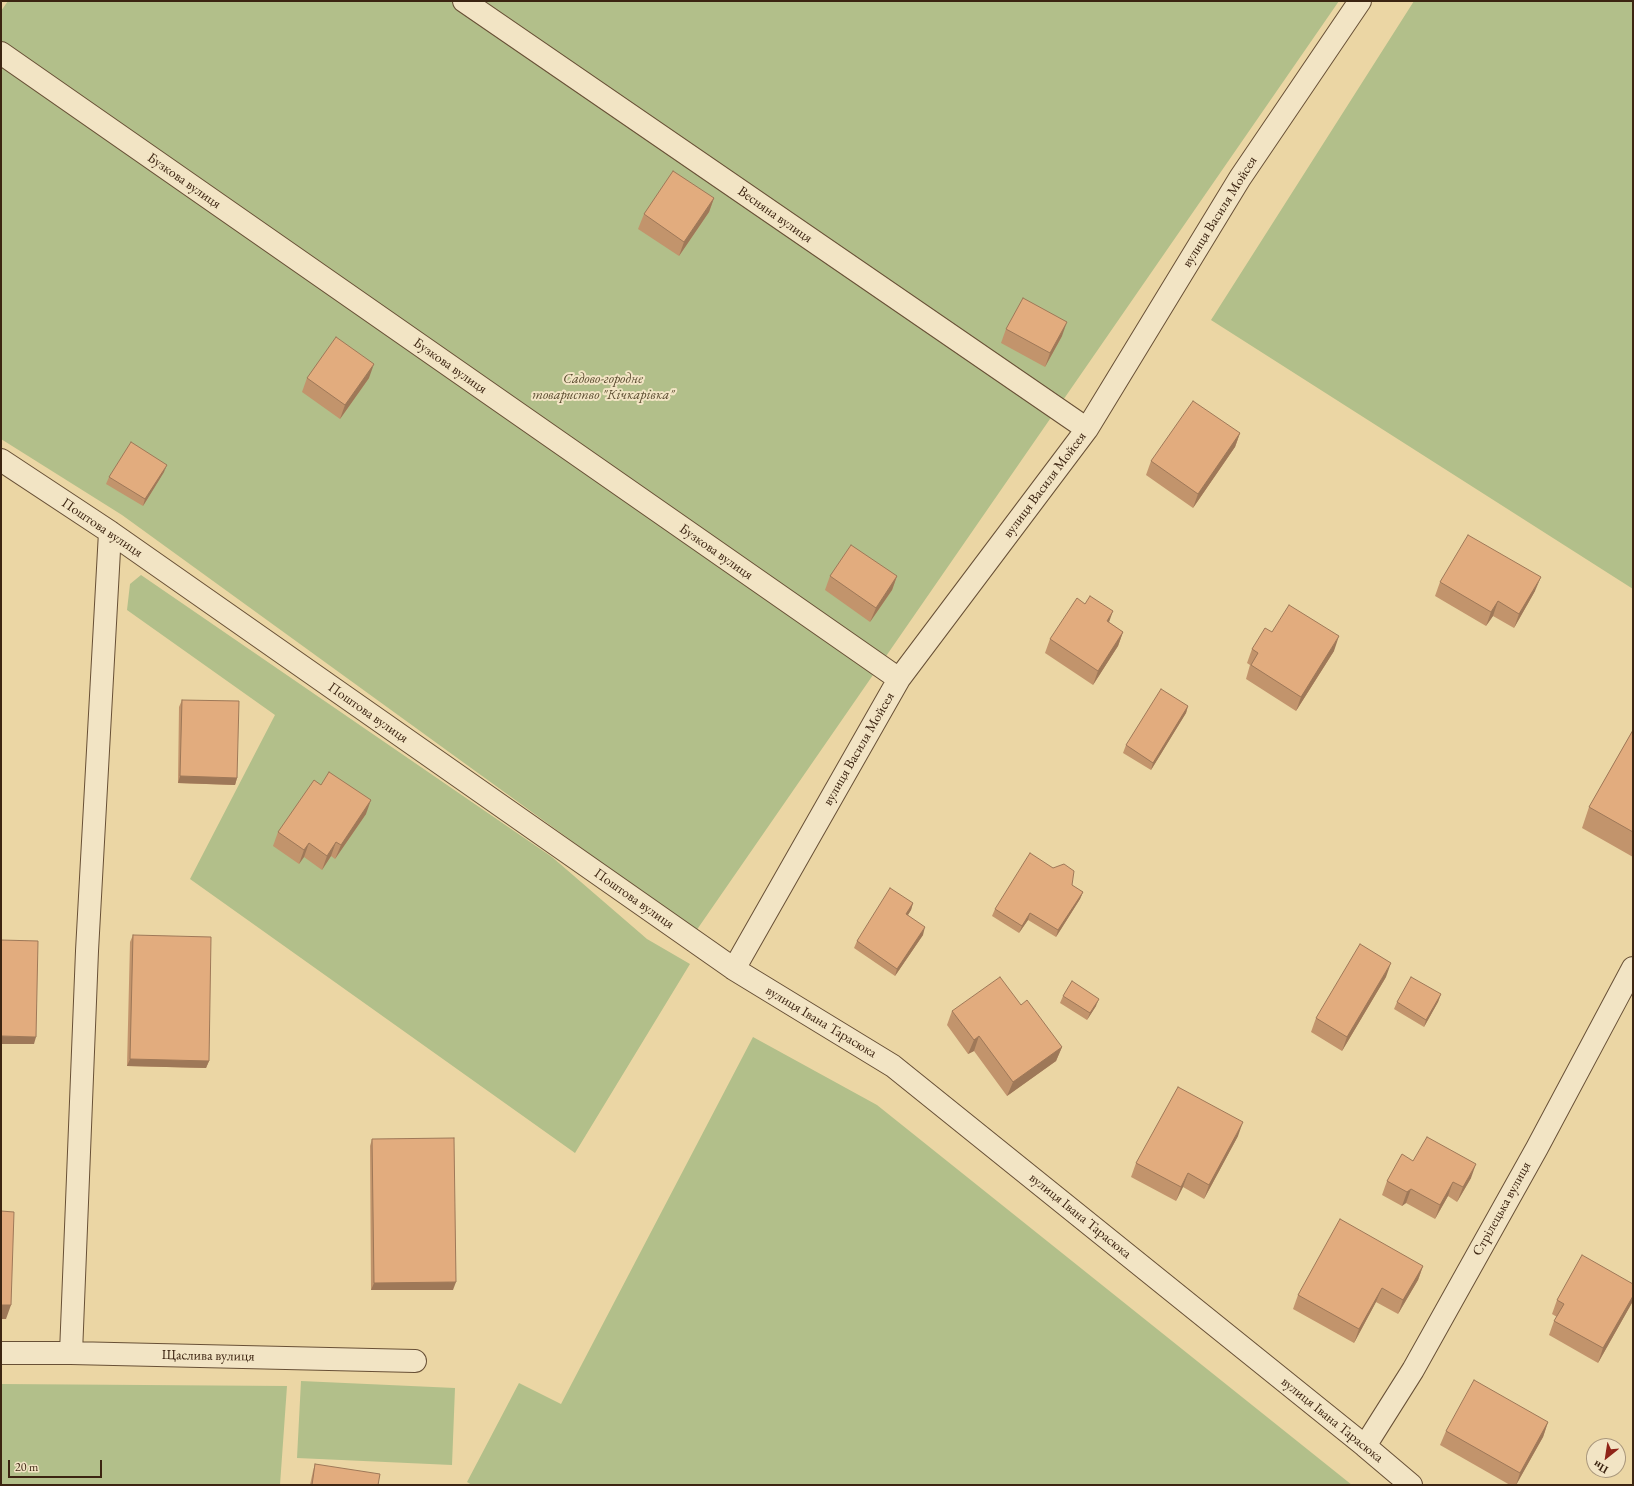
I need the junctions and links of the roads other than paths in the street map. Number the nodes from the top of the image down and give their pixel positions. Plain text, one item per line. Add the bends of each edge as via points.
1 (464, 1) edge
2 (1360, 1) edge
3 (1, 53) edge
4 (1087, 430) junction
5 (1, 460) edge
6 (110, 532) junction
7 (899, 679) junction
8 (1633, 968) edge
9 (734, 969) junction
10 (1, 1353) edge
11 (71, 1353) junction
12 (415, 1361) dead end
13 (1365, 1446) junction
14 (1411, 1485) edge

1 - 4 street, Весняна вулиця
2 - 4 street, вулиця Василя Мойсея via 1240,178
3 - 7 street, Бузкова вулиця
4 - 7 street, вулиця Василя Мойсея
5 - 6 street, Поштова вулиця
6 - 9 street, Поштова вулиця
6 - 11 street via 87,951
7 - 9 street, вулиця Василя Мойсея
8 - 13 street, Стрілецька вулиця via 1537,1148 1424,1349
9 - 13 street, вулиця Івана Тарасюка via 894,1066
10 - 11 street, Щаслива вулиця
11 - 12 street, Щаслива вулиця
13 - 14 street, вулиця Івана Тарасюка

